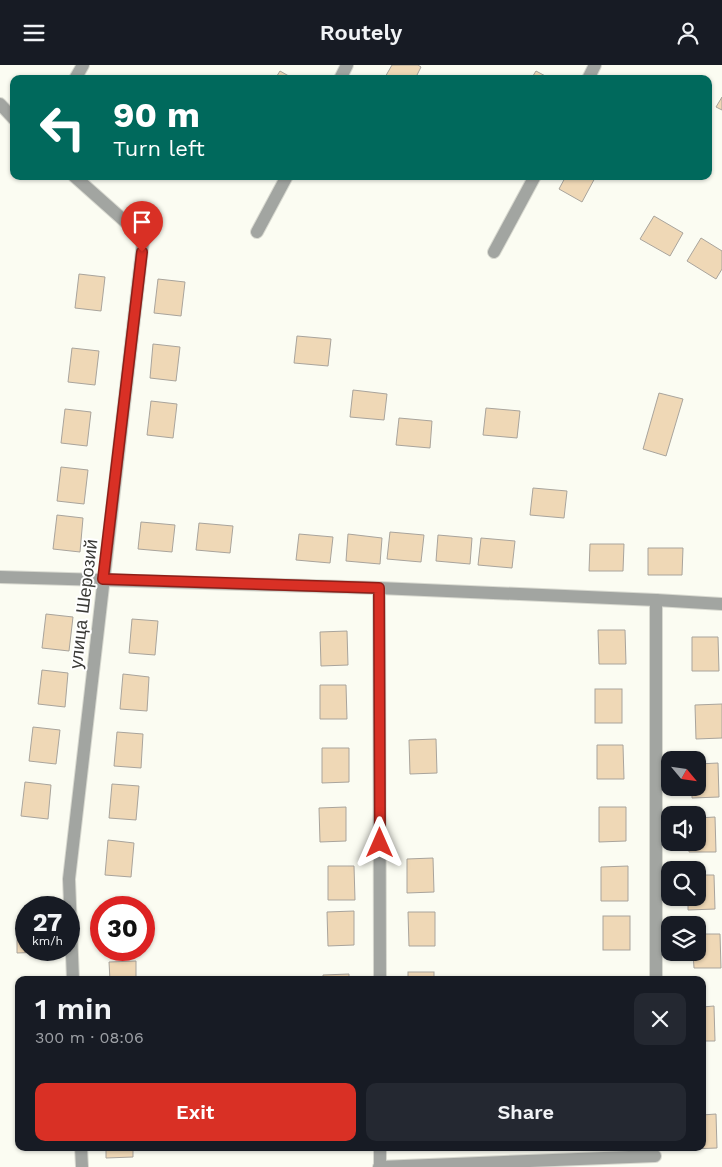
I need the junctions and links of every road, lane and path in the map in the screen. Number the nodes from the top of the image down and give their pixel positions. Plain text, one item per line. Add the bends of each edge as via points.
1 (0, 104) edge
2 (10, 115) edge
3 (78, 180) edge
4 (285, 180) edge
5 (533, 180) edge
6 (257, 233) dead end
7 (494, 252) dead end
8 (0, 577) edge
9 (103, 579) junction
10 (379, 588) junction
11 (656, 600) junction
12 (722, 604) edge
13 (73, 976) edge
14 (380, 976) edge
15 (656, 976) edge
16 (81, 1151) edge
17 (380, 1151) edge
18 (655, 1157) edge
19 (82, 1167) edge
20 (380, 1167) edge

1 - 2 street
3 - 9 street, улица Шерозий via 129,225 144,233
4 - 6 street
5 - 7 street
8 - 9 street
9 - 10 street
9 - 13 street, улица Шерозий via 69,879
10 - 11 street
10 - 14 street
11 - 12 street
11 - 15 street
16 - 19 street
17 - 20 street
18 - 20 street

